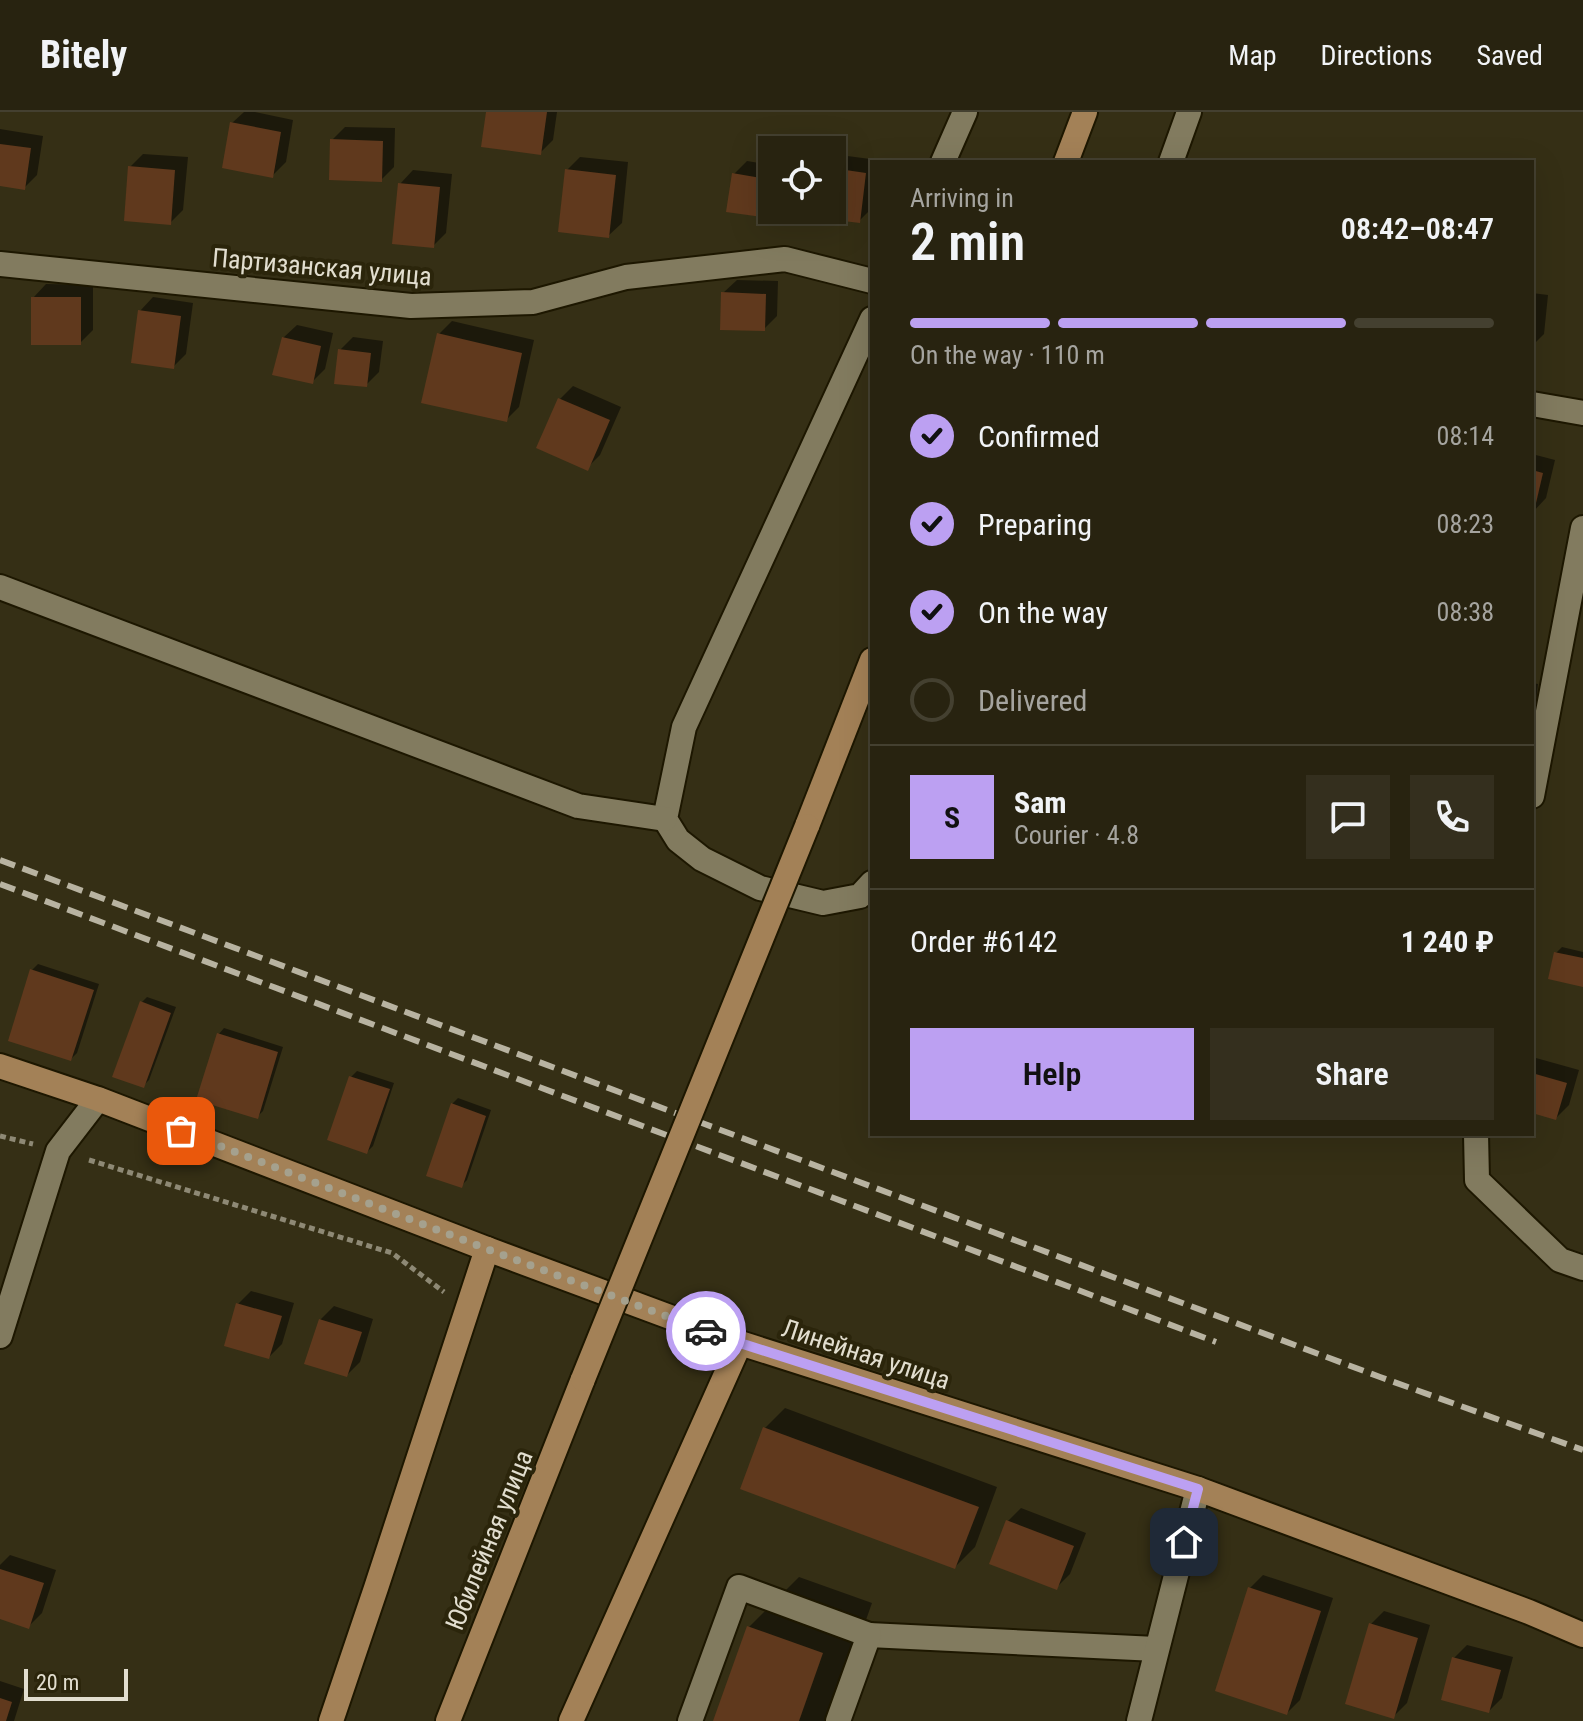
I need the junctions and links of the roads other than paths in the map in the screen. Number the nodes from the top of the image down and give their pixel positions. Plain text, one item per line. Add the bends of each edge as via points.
1 (965, 112) edge
2 (1085, 112) edge
3 (1189, 112) edge
4 (944, 160) edge
5 (1067, 160) edge
6 (1172, 160) edge
7 (0, 264) edge
8 (870, 280) edge
9 (870, 323) edge
10 (1534, 404) edge
11 (1583, 413) edge
12 (1583, 528) edge
13 (0, 587) edge
14 (870, 665) edge
15 (1534, 785) edge
16 (665, 819) junction
17 (868, 898) edge
18 (0, 1066) edge
19 (98, 1099) junction
20 (1476, 1136) edge
21 (487, 1249) junction
22 (1583, 1268) edge
23 (0, 1336) edge
24 (740, 1343) junction
25 (1198, 1489) junction
26 (869, 1635) junction
27 (1583, 1635) edge
28 (1156, 1649) junction
29 (331, 1721) edge
30 (448, 1721) edge
31 (571, 1721) edge
32 (690, 1721) edge
33 (838, 1721) edge
34 (1139, 1721) edge

1 - 4 street
2 - 5 main road
3 - 6 street
7 - 8 street, Партизанская улица via 411,306 533,302 626,277 785,259
9 - 16 street via 684,727
10 - 11 street
12 - 15 street
13 - 16 street via 578,806
14 - 30 main road, Юбилейная улица, bridge
16 - 17 street via 678,840 702,859 760,888 823,903
18 - 19 main road, Линейная улица
19 - 21 main road, Линейная улица
19 - 23 street via 58,1151
20 - 22 street via 1477,1180 1560,1260
21 - 24 main road, Линейная улица
21 - 29 main road
24 - 25 main road, Линейная улица
24 - 31 main road
25 - 27 main road, Линейная улица
25 - 28 street
26 - 28 street
26 - 32 street via 739,1587
26 - 33 street
28 - 34 street

